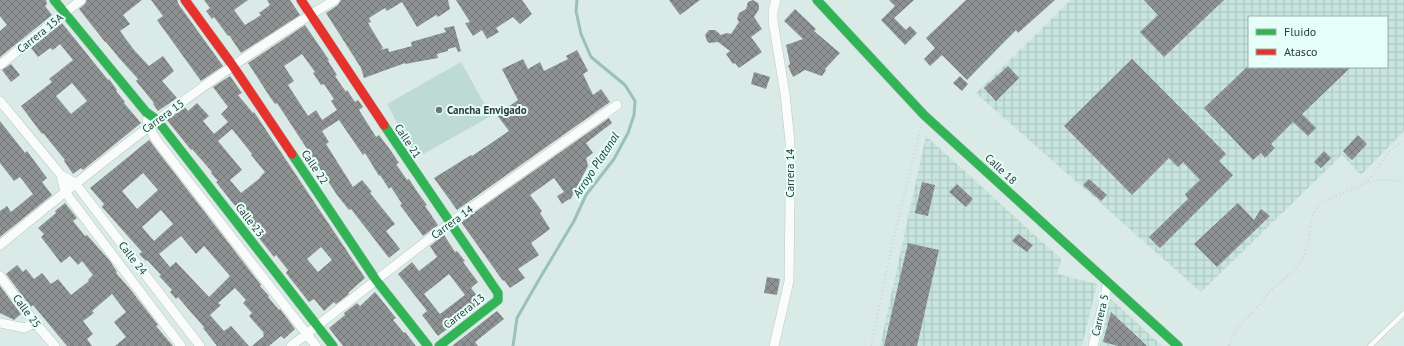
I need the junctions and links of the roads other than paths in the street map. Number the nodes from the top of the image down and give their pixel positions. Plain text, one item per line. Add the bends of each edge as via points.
1 (54, 0) edge
2 (81, 0) edge
3 (185, 0) edge
4 (301, 0) edge
5 (335, 0) edge
6 (776, 0) edge
7 (817, 0) edge
8 (65, 13) junction
9 (310, 15) junction
10 (0, 65) edge
11 (233, 66) junction
12 (0, 101) edge
13 (617, 105) dead end
14 (146, 112) junction
15 (157, 120) junction
16 (148, 126) junction
17 (61, 175) junction
18 (75, 184) junction
19 (65, 192) junction
20 (450, 223) junction
21 (0, 245) edge
22 (0, 276) edge
23 (376, 280) junction
24 (1108, 283) junction
25 (498, 293) joint
26 (1404, 313) edge
27 (0, 322) edge
28 (35, 323) junction
29 (317, 326) junction
30 (306, 334) junction
31 (51, 345) edge
32 (181, 346) edge
33 (200, 346) edge
34 (291, 346) edge
35 (316, 346) edge
36 (333, 346) edge
37 (428, 346) edge
38 (439, 346) edge
39 (774, 346) edge
40 (1093, 346) edge
41 (1178, 346) edge
42 (1370, 346) edge

1 - 8 street, Calle 23
2 - 8 street, Carrera 15A
3 - 11 street, Calle 22
4 - 9 street, Calle 21
5 - 9 street, Carrera 15
6 - 39 street, Carrera 14 via 773,11 790,141 790,206 789,281
7 - 24 street, Calle 18 via 924,115
8 - 10 street, Carrera 15A
8 - 14 street, Calle 23
9 - 11 street, Carrera 15
9 - 20 street, Calle 21
11 - 15 street, Carrera 15
11 - 23 street, Calle 22
12 - 17 street, Calle 24
13 - 20 street, Carrera 14
14 - 15 street, Calle 23
14 - 16 street
15 - 16 street, Carrera 15
15 - 29 street, Calle 23
16 - 18 street, Carrera 15
16 - 30 street
17 - 18 street, Calle 24
17 - 19 street, Calle 24
18 - 19 street, Carrera 15
18 - 33 street, Calle 24
19 - 21 street, Carrera 15
19 - 32 street, Calle 24
20 - 23 street, Carrera 14
20 - 25 street, Calle 21
22 - 28 street, Calle 25
23 - 29 street, Carrera 14
23 - 37 street, Calle 22
24 - 40 street, Carrera 5
24 - 41 street, Calle 18
25 - 38 street, Carrera 13 via 498,300
26 - 42 lane
27 - 28 street via 24,328
28 - 31 street, Calle 25
29 - 30 street, Carrera 14
29 - 36 street, Calle 23
30 - 34 street, Carrera 14
30 - 35 street

